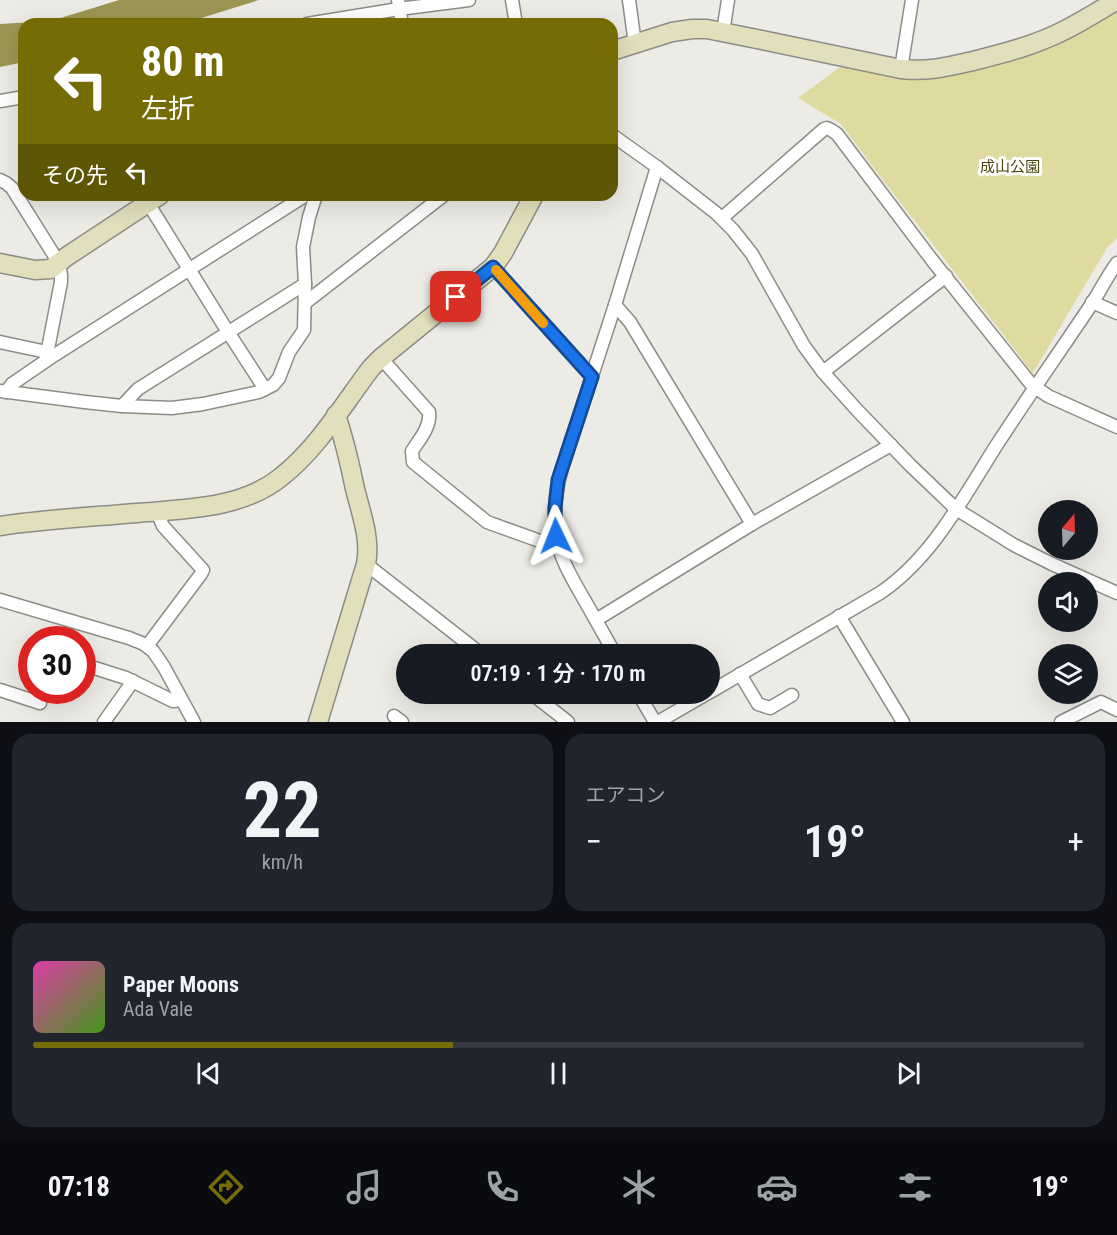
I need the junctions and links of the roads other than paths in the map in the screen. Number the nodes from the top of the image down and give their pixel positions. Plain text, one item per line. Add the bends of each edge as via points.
1 (469, 0) edge
2 (512, 0) edge
3 (630, 0) edge
4 (728, 0) edge
5 (912, 0) edge
6 (1117, 0) edge
7 (398, 4) edge
8 (334, 18) edge
9 (515, 18) edge
10 (723, 32) junction
11 (635, 44) junction
12 (618, 49) edge
13 (901, 69) junction
14 (18, 98) edge
15 (0, 101) edge
16 (618, 139) edge
17 (657, 167) junction
18 (0, 180) edge
19 (18, 190) edge
20 (25, 201) edge
21 (146, 201) edge
22 (152, 201) edge
23 (297, 201) edge
24 (314, 201) edge
25 (436, 201) edge
26 (531, 201) edge
27 (722, 218) junction
28 (0, 263) edge
29 (58, 263) junction
30 (1117, 263) edge
31 (493, 267) junction
32 (190, 270) junction
33 (945, 276) junction
34 (305, 284) junction
35 (1092, 302) junction
36 (305, 303) junction
37 (615, 305) junction
38 (1117, 313) edge
39 (228, 332) junction
40 (0, 342) edge
41 (49, 356) junction
42 (381, 358) junction
43 (823, 372) junction
44 (592, 377) junction
45 (1034, 387) junction
46 (265, 389) junction
47 (3, 391) edge
48 (122, 406) junction
49 (336, 415) junction
50 (1117, 427) edge
51 (891, 446) junction
52 (956, 508) junction
53 (157, 512) junction
54 (752, 524) junction
55 (1, 529) edge
56 (559, 545) junction
57 (366, 564) junction
58 (1117, 593) edge
59 (0, 600) edge
60 (839, 616) junction
61 (596, 620) junction
62 (468, 644) edge
63 (609, 644) edge
64 (147, 646) junction
65 (96, 668) edge
66 (740, 674) junction
67 (133, 681) junction
68 (720, 686) edge
69 (0, 690) edge
70 (792, 695) dead end
71 (18, 696) edge
72 (181, 700) junction
73 (545, 704) edge
74 (645, 704) edge
75 (688, 704) edge
76 (1117, 710) edge
77 (321, 721) edge
78 (104, 722) edge
79 (194, 722) edge
80 (568, 722) edge
81 (656, 722) edge
82 (902, 722) edge
83 (1061, 722) edge

1 - 7 street
2 - 9 street
3 - 11 street
4 - 10 street
5 - 13 street
6 - 13 street via 1065,30 1016,50 937,69
7 - 8 street
10 - 11 street via 692,29
10 - 13 street
11 - 12 street
14 - 15 street
16 - 17 street
17 - 27 street
17 - 37 street
18 - 19 street
20 - 29 street
21 - 29 street
22 - 32 street
23 - 32 street
24 - 34 street via 303,247
25 - 36 street
26 - 31 street
27 - 33 street via 829,129 837,134
27 - 43 street via 752,254
28 - 29 street via 35,270 51,269
29 - 41 street via 61,282
30 - 35 street
31 - 42 street
31 - 44 street
32 - 39 street
32 - 41 street
33 - 43 street
33 - 45 street
34 - 36 street
34 - 39 street
35 - 38 street
35 - 45 street
36 - 46 street via 303,333 289,352 279,378
37 - 44 street
37 - 54 street via 630,322
39 - 46 street
39 - 48 street via 138,389
40 - 41 street via 37,349
41 - 47 street
42 - 49 street
42 - 56 street via 429,412 427,427 412,451 413,462 489,523
43 - 51 street
44 - 56 street via 558,480 555,522
45 - 50 street
45 - 52 street
46 - 48 street via 171,408
47 - 48 street
49 - 53 street via 296,464 263,489 222,503
49 - 57 street via 366,532
51 - 52 street
51 - 54 street
52 - 58 street via 1014,545
52 - 60 street via 902,577
53 - 55 street
53 - 64 street via 163,526 203,570
54 - 61 street
56 - 61 street
57 - 62 street
57 - 77 street
59 - 64 street
60 - 66 street
60 - 82 street
61 - 63 street
64 - 72 street via 164,667
65 - 67 street
66 - 68 street
66 - 70 street via 758,704 770,708
67 - 72 street via 173,701
67 - 78 street
69 - 71 street
72 - 79 street
73 - 80 street
74 - 81 street
75 - 81 street
76 - 83 street via 1101,702

